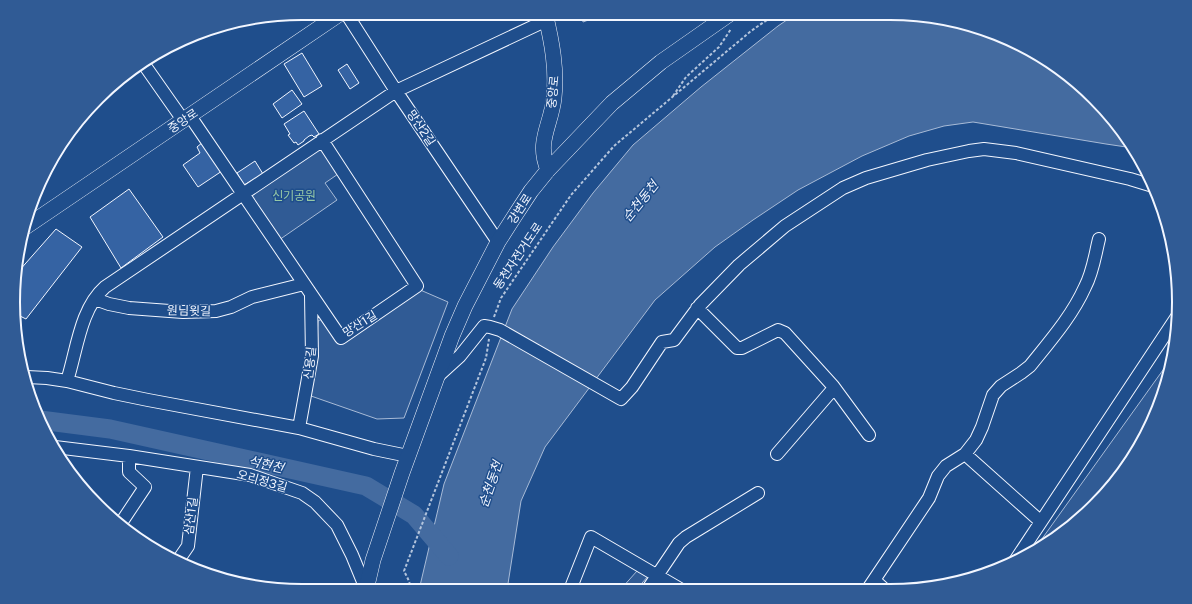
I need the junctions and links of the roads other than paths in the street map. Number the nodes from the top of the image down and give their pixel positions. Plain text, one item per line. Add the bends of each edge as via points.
1 (331, 20) edge
2 (350, 20) edge
3 (540, 20) edge
4 (547, 20) edge
5 (730, 20) edge
6 (146, 67) edge
7 (396, 91) junction
8 (186, 118) junction
9 (322, 140) junction
10 (548, 170) junction
11 (1146, 184) edge
12 (242, 194) junction
13 (33, 218) edge
14 (1099, 239) dead end
15 (498, 242) junction
16 (304, 284) junction
17 (311, 296) junction
18 (95, 299) junction
19 (698, 308) junction
20 (1171, 326) edge
21 (31, 377) edge
22 (437, 377) junction
23 (67, 381) junction
24 (834, 388) junction
25 (299, 428) junction
26 (869, 435) dead end
27 (61, 448) edge
28 (776, 454) dead end
29 (965, 454) junction
30 (129, 456) junction
31 (408, 456) junction
32 (197, 467) junction
33 (758, 493) dead end
34 (123, 520) edge
35 (1040, 521) junction
36 (1021, 552) edge
37 (181, 557) edge
38 (657, 575) junction
39 (364, 584) edge
40 (367, 584) edge
41 (572, 584) edge
42 (651, 584) edge
43 (672, 584) edge
44 (872, 584) edge

1 - 8 main road, 중앙로
2 - 7 street, 망산2길
3 - 7 street
4 - 10 main road, 중앙로 via 555,68 554,100 543,145
5 - 10 main road, 강변로 via 661,62 633,84
6 - 8 street, 망산1길
7 - 9 street
7 - 15 street, 망산2길
8 - 12 street, 망산1길
8 - 13 main road, 중앙로
9 - 12 street
9 - 17 street, 망산1길 via 417,286 341,338
10 - 15 main road, 강변로
11 - 19 street via 1016,153 984,149 927,160 866,178 843,188 785,226 739,265
12 - 16 street, 망산1길
12 - 18 street via 105,287
14 - 29 street via 1091,273 1074,308 1030,366 1001,386 993,395 976,440
15 - 22 main road, 강변로 via 460,318
16 - 17 street, 망산1길
16 - 18 street, 원님윗길 via 252,297 216,311 183,312 129,308
17 - 25 street, 신용길 via 312,356
18 - 23 street via 79,336
19 - 22 street via 674,340 662,342 621,399 495,329 484,326 460,356
19 - 24 street via 737,348 742,348 778,330 785,333
20 - 35 street
21 - 23 street
22 - 31 main road, 강변로
23 - 25 street via 141,399
24 - 26 street
24 - 28 street
25 - 31 street
27 - 30 street, 오리정3길
29 - 35 street
29 - 44 street via 946,466 938,476 929,498
30 - 32 street, 오리정3길
30 - 34 street via 129,472 145,487
31 - 40 main road, 강변로
32 - 37 street, 삼산1길 via 188,546
32 - 39 street, 오리정3길 via 250,475 302,493 315,502 337,524
33 - 38 street via 686,537
35 - 36 street
38 - 41 street via 591,537
38 - 42 street
38 - 43 street

